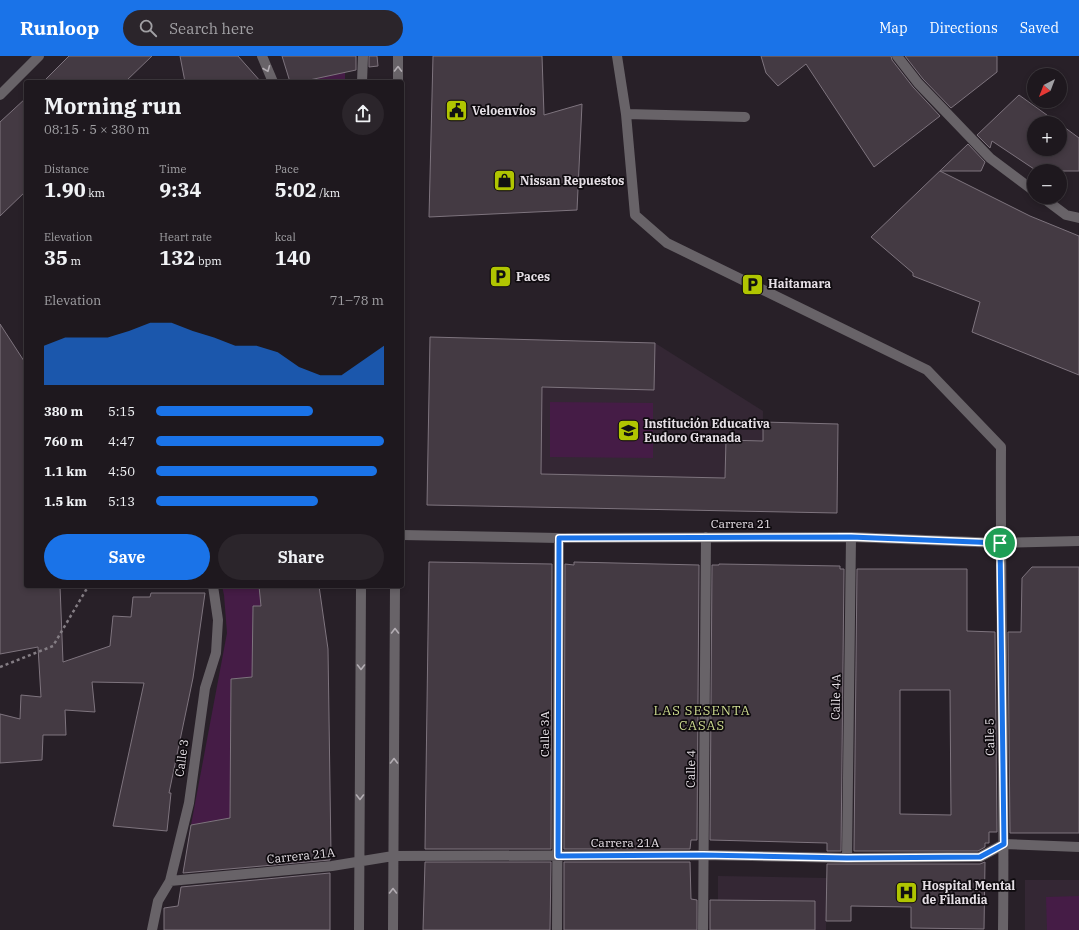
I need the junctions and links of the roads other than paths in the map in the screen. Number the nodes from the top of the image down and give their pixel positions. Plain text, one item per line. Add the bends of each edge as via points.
1 (39, 56) edge
2 (262, 56) edge
3 (363, 56) edge
4 (398, 56) edge
5 (617, 56) edge
6 (896, 56) edge
7 (271, 80) edge
8 (362, 80) edge
9 (398, 80) edge
10 (0, 95) edge
11 (626, 114) junction
12 (745, 117) dead end
13 (1027, 186) edge
14 (1051, 204) edge
15 (1079, 218) edge
16 (404, 535) edge
17 (706, 537) junction
18 (851, 537) junction
19 (559, 538) junction
20 (1079, 542) edge
21 (1000, 543) junction
22 (213, 588) edge
23 (361, 588) edge
24 (395, 588) edge
25 (1004, 844) junction
26 (1079, 847) edge
27 (703, 855) junction
28 (393, 856) junction
29 (558, 856) junction
30 (847, 858) junction
31 (360, 862) junction
32 (170, 881) junction
33 (152, 930) edge
34 (359, 930) edge
35 (393, 930) edge
36 (557, 930) edge
37 (703, 930) edge
38 (1003, 930) edge

1 - 10 street
2 -> 7 street
3 - 8 street
9 -> 4 street
5 - 11 street, Calle 5
6 - 13 street via 918,83 990,158
11 - 12 street
11 - 21 street, Calle 5 via 635,215 662,239 927,370 1001,446
14 - 15 street via 1066,215
16 - 19 street, Carrera 21
17 - 18 street, Carrera 21
17 - 19 street, Carrera 21
17 - 27 street, Calle 4
18 - 21 street, Carrera 21
18 - 30 street, Calle 4A
19 - 29 street, Calle 3A
20 - 21 street, Carrera 21
21 - 25 street, Calle 5
22 - 32 street, Calle 3 via 218,620 216,653 205,688 189,803
23 -> 31 street
28 -> 24 street
25 - 26 street
25 - 30 street, Carrera 21A via 980,857
25 - 38 street, Calle 5
27 - 29 street, Carrera 21A
27 - 30 street, Carrera 21A
27 - 37 street, Calle 4
28 - 29 street, Carrera 21A
28 - 31 street, Carrera 21A
35 -> 28 street
29 - 36 street, Calle 3A
31 - 32 street, Carrera 21A
31 - 34 street
32 - 33 street, Calle 3 via 158,901

